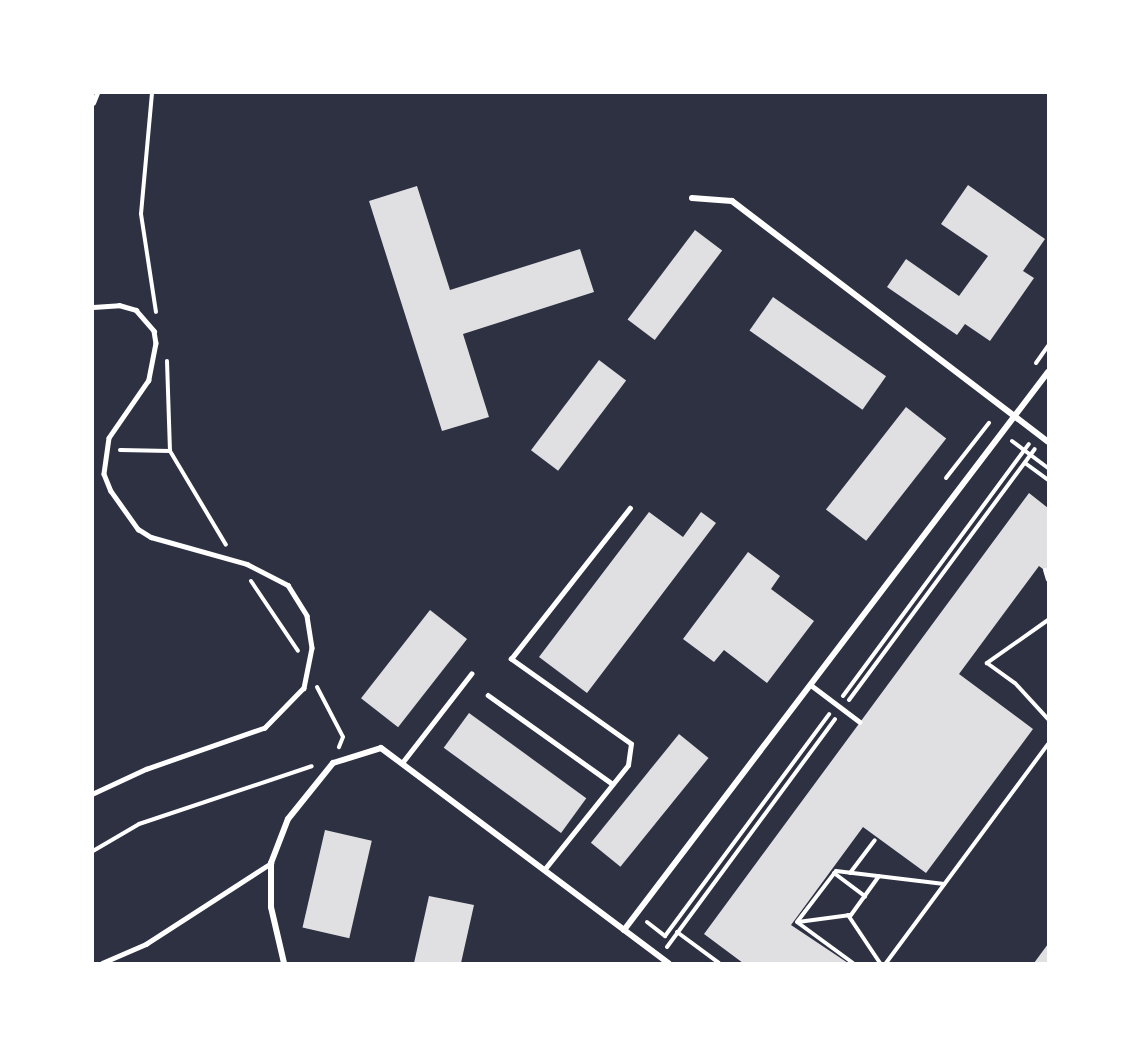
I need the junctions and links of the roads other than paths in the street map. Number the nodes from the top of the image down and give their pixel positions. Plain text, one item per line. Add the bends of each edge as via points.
1 (97, 93) edge
2 (93, 103) edge
3 (692, 198) dead end
4 (93, 307) edge
5 (1048, 372) edge
6 (1014, 417) junction
7 (1048, 442) edge
8 (630, 508) dead end
9 (471, 674) dead end
10 (810, 685) junction
11 (488, 696) dead end
12 (860, 722) dead end
13 (402, 763) junction
14 (613, 784) junction
15 (93, 794) edge
16 (271, 863) junction
17 (544, 870) junction
18 (624, 930) junction
19 (102, 963) edge
20 (284, 963) edge
21 (668, 963) edge

1 - 2 lane
3 - 6 street via 732,201
4 - 15 lane via 119,305 136,310 154,331 156,343 149,380 120,418 106,450 104,474 111,491 138,529 168,544 271,573 299,600 310,630 309,673 295,701 265,728 147,769
5 - 6 street
6 - 7 street
6 - 10 street
8 - 14 lane via 511,658 631,744 628,765
9 - 13 lane
10 - 12 lane
10 - 18 street
11 - 14 lane
13 - 16 street via 381,748 333,763 288,819
13 - 17 street
14 - 17 lane
16 - 19 lane via 146,944
16 - 20 street via 271,907
17 - 18 street
18 - 21 street

